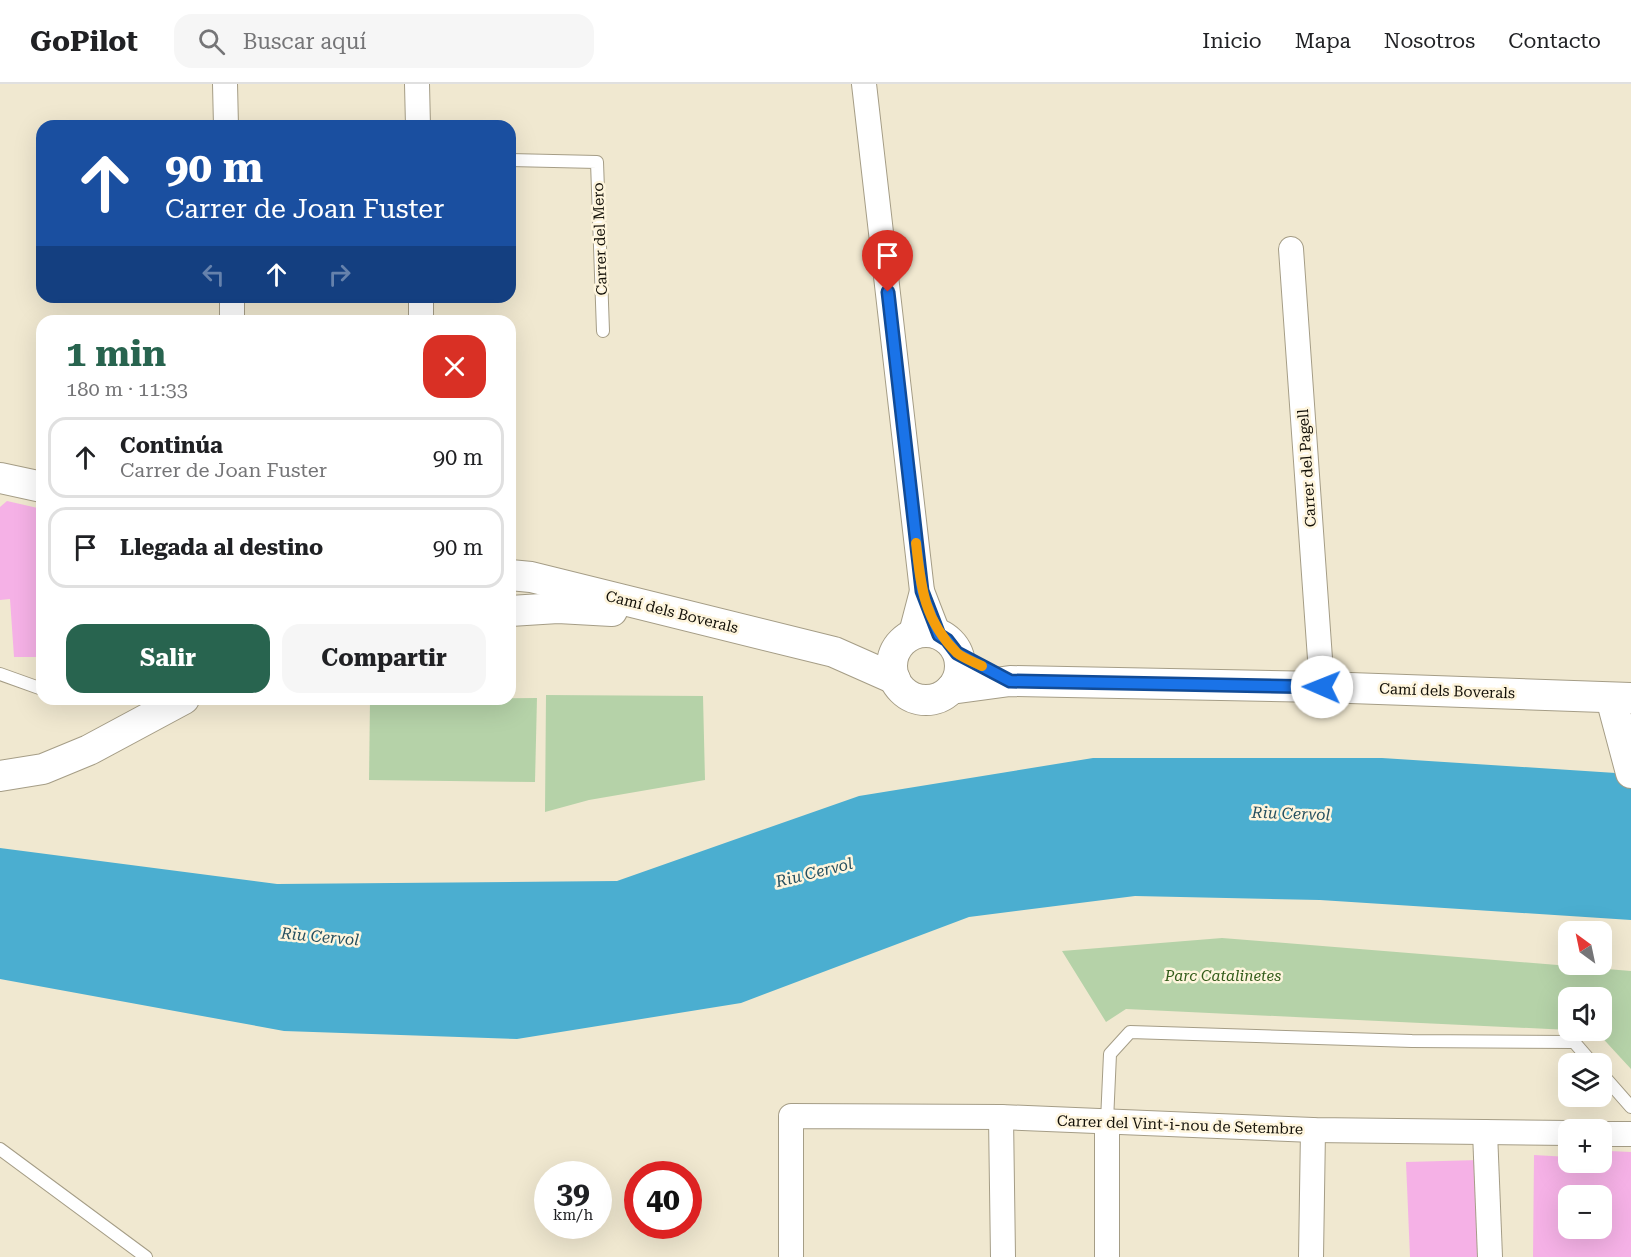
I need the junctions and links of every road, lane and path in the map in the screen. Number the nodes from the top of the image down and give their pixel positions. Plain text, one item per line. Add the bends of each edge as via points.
1 (225, 84) edge
2 (417, 84) edge
3 (864, 84) edge
4 (226, 120) edge
5 (418, 120) edge
6 (516, 160) edge
7 (1291, 249) dead end
8 (603, 331) dead end
9 (0, 478) edge
10 (36, 486) edge
11 (516, 576) edge
12 (922, 591) junction
13 (516, 611) edge
14 (681, 614) junction
15 (904, 642) junction
16 (948, 644) junction
17 (834, 652) junction
18 (0, 674) edge
19 (895, 680) junction
20 (1010, 681) junction
21 (1322, 687) junction
22 (36, 688) edge
23 (951, 689) junction
24 (1621, 698) edge
25 (173, 705) edge
26 (128, 729) junction
27 (1631, 773) edge
28 (0, 776) edge
29 (0, 793) edge
30 (1584, 1053) edge
31 (1612, 1085) edge
32 (1631, 1107) edge
33 (1001, 1117) junction
34 (1107, 1121) junction
35 (1313, 1130) junction
36 (1485, 1132) junction
37 (1558, 1133) edge
38 (1612, 1134) edge
39 (1631, 1134) edge
40 (0, 1149) edge
41 (146, 1257) edge
42 (791, 1257) edge
43 (1003, 1257) edge
44 (1107, 1257) edge
45 (1311, 1257) edge
46 (1490, 1257) edge

1 - 4 street
2 - 5 street
3 - 12 street
6 - 8 lane, Carrer del Mero via 597,162
7 - 21 street, Carrer del Pagell
9 - 10 street
11 - 14 street, Camí dels Boverals
12 - 15 street
12 - 16 street
13 - 14 street via 558,608
14 - 17 street, Camí dels Boverals
15 - 16 street via 919,633
15 - 17 street, Camí dels Boverals
15 - 19 street via 893,661
16 - 20 street, Camí dels Boverals
16 - 23 street via 960,672
17 - 19 street, Camí dels Boverals
18 - 22 lane
19 - 23 street via 916,698 934,699
20 - 21 street, Camí dels Boverals
20 - 23 street, Camí dels Boverals
21 - 24 street, Camí dels Boverals
24 - 27 street via 1620,732
25 - 26 street
26 - 28 street via 43,769
26 - 29 street via 57,773 24,788
30 - 34 lane via 1574,1042 1130,1032 1110,1054
31 - 32 lane
33 - 34 street, Carrer del Vint-i-nou de Setembre
33 - 42 street, Carrer del Vint-i-nou de Setembre via 791,1116
33 - 43 street
34 - 35 street, Carrer del Vint-i-nou de Setembre
34 - 44 street
35 - 36 street, Carrer del Vint-i-nou de Setembre
35 - 45 street
36 - 37 street, Carrer del Vint-i-nou de Setembre
36 - 46 street
38 - 39 street
40 - 41 lane

